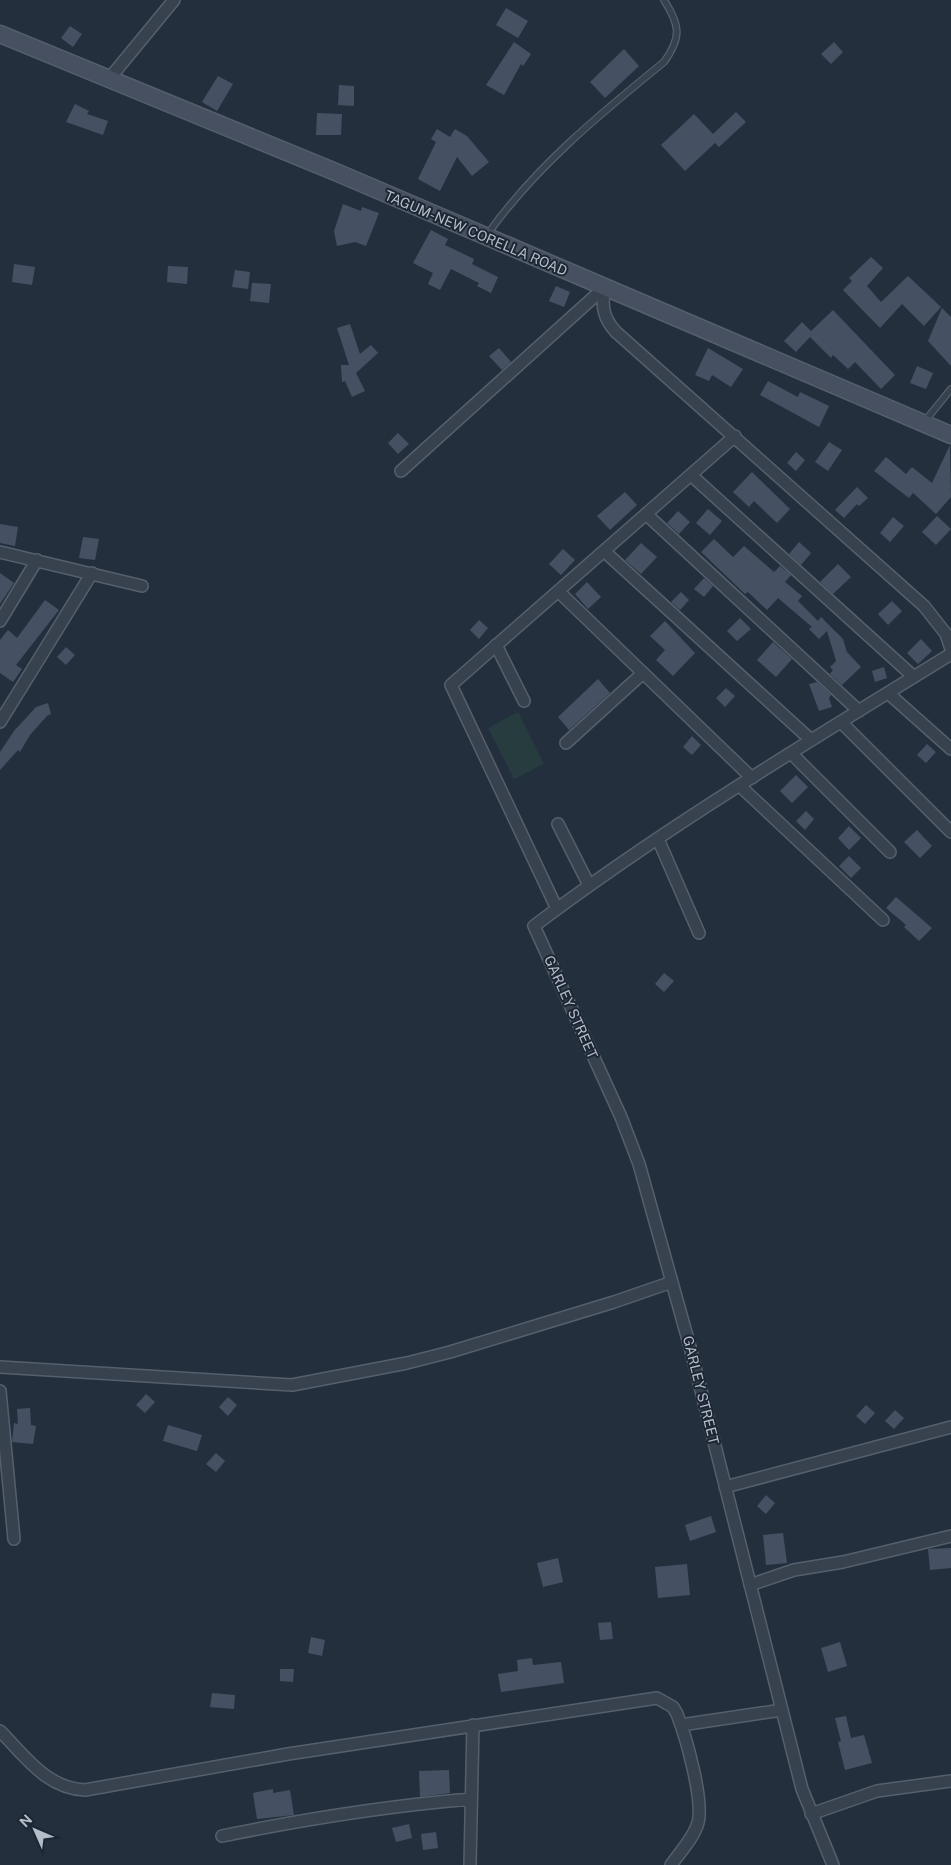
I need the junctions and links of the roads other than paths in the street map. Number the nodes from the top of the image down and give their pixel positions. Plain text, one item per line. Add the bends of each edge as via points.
1 (174, 0) edge
2 (664, 0) edge
3 (0, 34) edge
4 (109, 80) junction
5 (486, 237) junction
6 (605, 287) junction
7 (951, 388) edge
8 (923, 423) junction
9 (951, 435) edge
10 (735, 436) junction
11 (401, 472) dead end
12 (691, 475) junction
13 (646, 514) junction
14 (604, 551) junction
15 (0, 552) edge
16 (37, 560) junction
17 (92, 574) junction
18 (142, 586) dead end
19 (558, 591) junction
20 (0, 621) edge
21 (496, 645) junction
22 (951, 649) edge
23 (951, 654) edge
24 (643, 673) junction
25 (914, 676) junction
26 (888, 693) junction
27 (524, 701) dead end
28 (859, 711) junction
29 (0, 722) edge
30 (841, 722) junction
31 (811, 740) junction
32 (566, 743) dead end
33 (951, 749) edge
34 (791, 753) junction
35 (752, 778) junction
36 (740, 786) junction
37 (558, 824) dead end
38 (951, 832) edge
39 (658, 839) junction
40 (890, 852) dead end
41 (589, 886) junction
42 (557, 908) junction
43 (883, 920) dead end
44 (699, 933) dead end
45 (672, 1282) junction
46 (0, 1367) edge
47 (0, 1392) edge
48 (951, 1427) edge
49 (3, 1446) edge
50 (725, 1487) junction
51 (6, 1506) edge
52 (951, 1536) edge
53 (14, 1539) dead end
54 (750, 1585) junction
55 (782, 1710) junction
56 (473, 1725) junction
57 (681, 1725) junction
58 (0, 1731) edge
59 (951, 1781) edge
60 (470, 1799) junction
61 (811, 1814) junction
62 (222, 1836) dead end
63 (470, 1865) edge
64 (671, 1865) edge
65 (833, 1865) edge

1 - 4 street
2 - 5 lane via 678,30 674,48 664,62 551,160 519,192
3 - 4 main road, TAGUM-NEW CORELLA ROAD
4 - 5 main road, TAGUM-NEW CORELLA ROAD
5 - 6 main road, TAGUM-NEW CORELLA ROAD
6 - 8 main road, TAGUM-NEW CORELLA ROAD
6 - 10 street via 602,300 608,324
6 - 11 street
7 - 8 lane
8 - 9 main road, TAGUM-NEW CORELLA ROAD
10 - 12 street
10 - 22 street via 924,606 946,634
12 - 13 street
12 - 25 street
13 - 14 street
13 - 28 street
14 - 19 street
14 - 31 street
15 - 16 street
16 - 17 street
16 - 20 street
17 - 18 street
17 - 29 street
19 - 21 street
19 - 24 street
21 - 27 street
21 - 42 street via 450,685
23 - 25 street
24 - 32 street
24 - 35 street
25 - 26 street
26 - 28 street
26 - 33 street
28 - 30 street
30 - 31 street
30 - 38 street
31 - 34 street
34 - 35 street
34 - 40 street
35 - 36 street
36 - 39 street
36 - 43 street
37 - 41 street
39 - 41 street
39 - 44 street
41 - 42 street
42 - 45 street, GARLEY STREET via 534,926 621,1117 639,1164
45 - 46 street via 450,1352 292,1385
45 - 50 street, GARLEY STREET
47 - 49 street
48 - 50 street
49 - 51 street
50 - 54 street, GARLEY STREET
51 - 53 street
52 - 54 street via 843,1562 794,1570
54 - 55 street, GARLEY STREET
55 - 57 street
55 - 61 street, GARLEY STREET
56 - 57 street via 648,1698 657,1698 673,1707
56 - 58 street via 210,1766 85,1790 68,1789 54,1783
56 - 60 street
57 - 64 street via 700,1802 698,1822
59 - 61 street via 877,1791
60 - 62 street via 316,1817
60 - 63 street
61 - 65 street, GARLEY STREET

